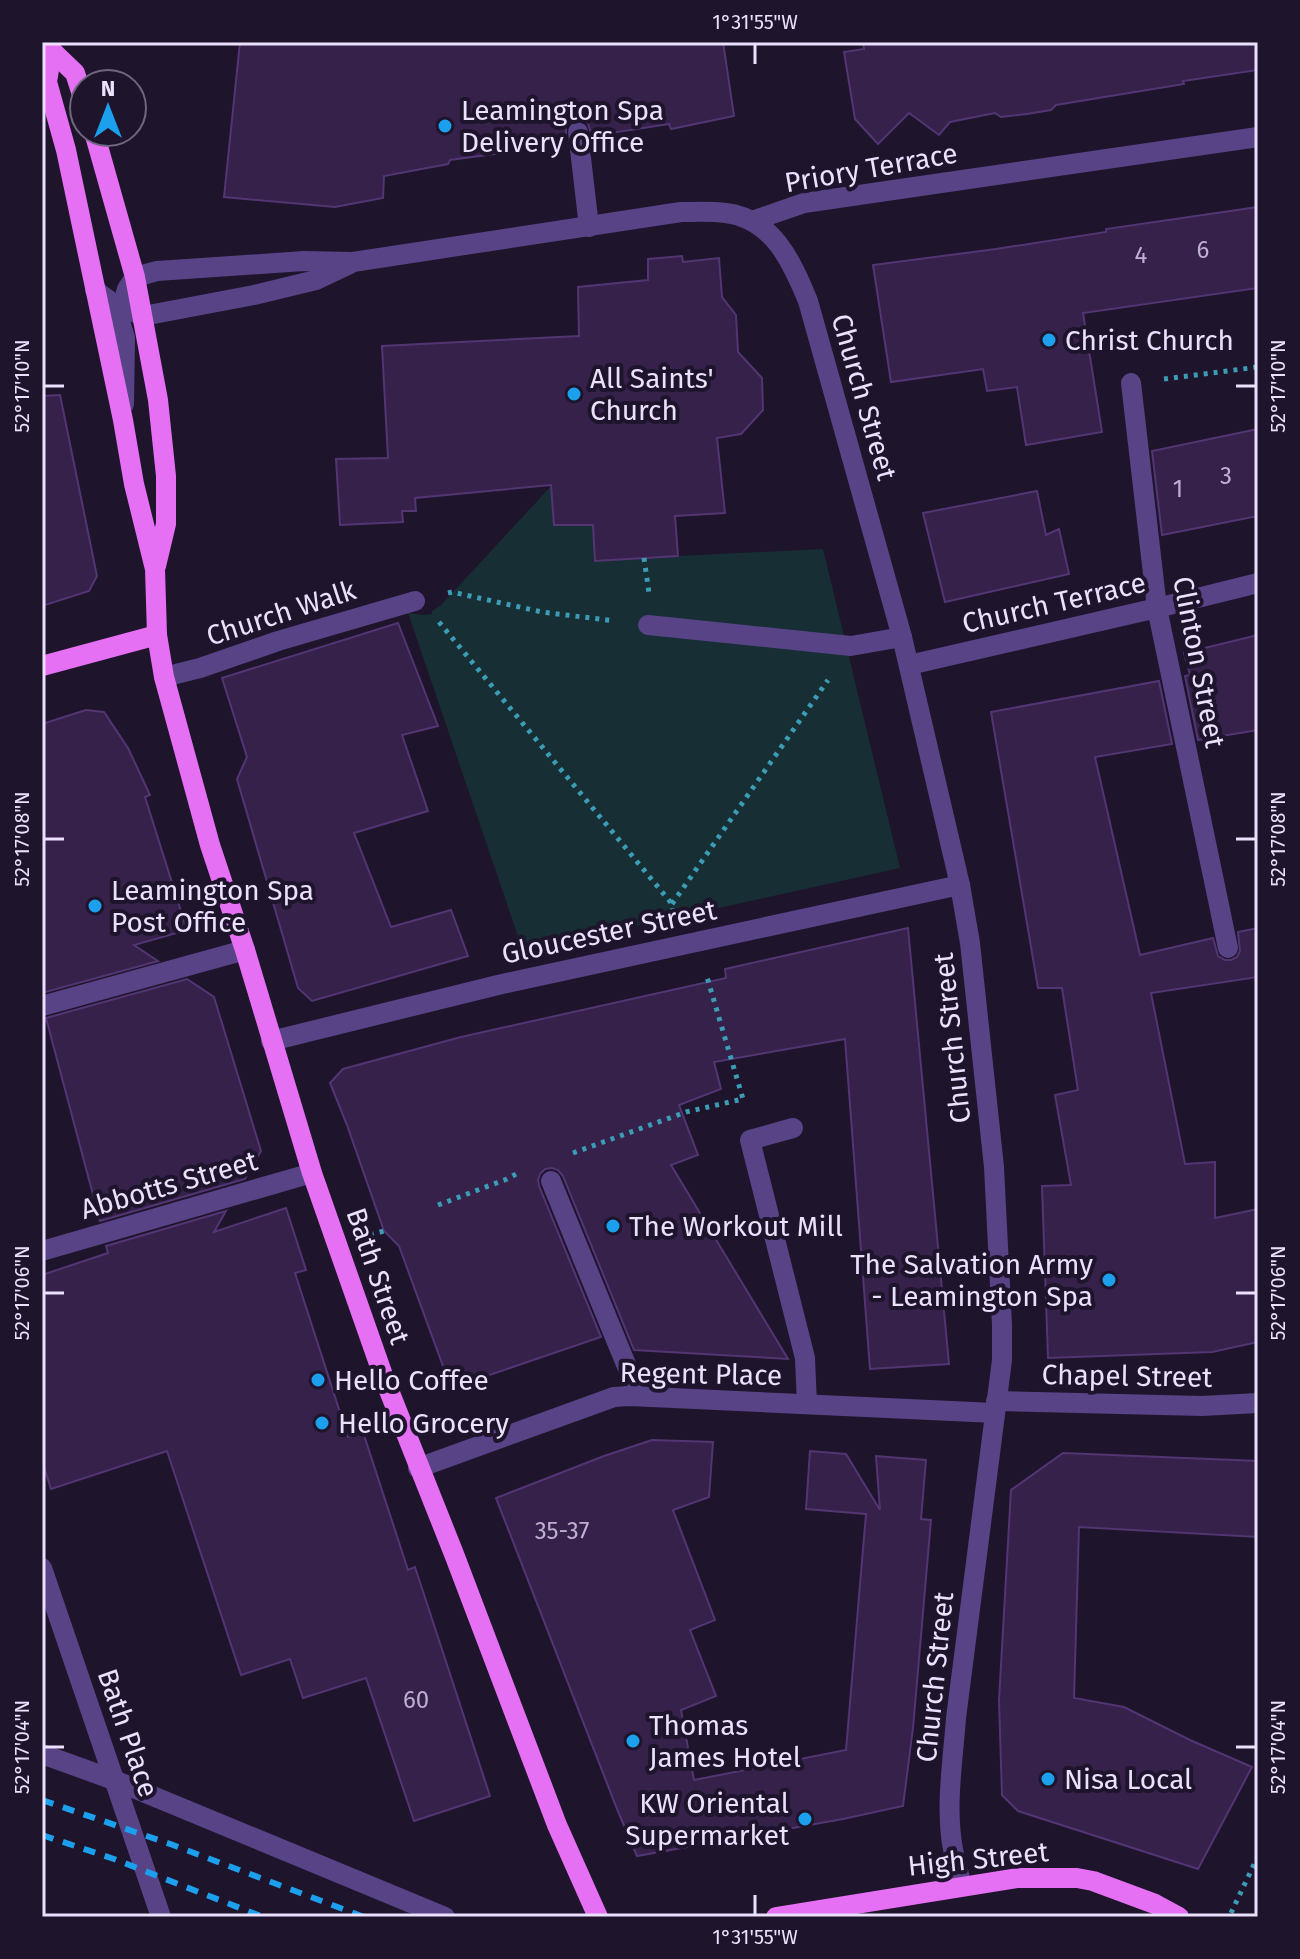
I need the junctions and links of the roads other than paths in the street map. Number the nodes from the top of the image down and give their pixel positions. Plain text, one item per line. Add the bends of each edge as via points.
1 (51, 46) edge
2 (71, 68) edge
3 (578, 132) dead end
4 (1258, 137) edge
5 (99, 148) edge
6 (752, 221) junction
7 (589, 227) junction
8 (353, 262) junction
9 (135, 277) junction
10 (95, 290) junction
11 (122, 307) junction
12 (143, 316) junction
13 (1131, 383) road end
14 (123, 420) junction
15 (155, 569) junction
16 (1258, 583) edge
17 (415, 601) dead end
18 (1157, 608) junction
19 (648, 625) road end
20 (157, 635) junction
21 (902, 637) junction
22 (909, 665) junction
23 (42, 666) edge
24 (164, 677) junction
25 (960, 885) junction
26 (1228, 948) dead end
27 (245, 950) junction
28 (42, 1006) edge
29 (271, 1041) junction
30 (793, 1128) dead end
31 (312, 1173) junction
32 (551, 1181) dead end
33 (42, 1251) edge
34 (639, 1396) junction
35 (1258, 1403) edge
36 (807, 1404) junction
37 (995, 1407) junction
38 (418, 1468) junction
39 (42, 1568) edge
40 (42, 1754) edge
41 (114, 1780) junction
42 (962, 1886) junction
43 (161, 1917) edge
44 (445, 1917) edge
45 (598, 1917) edge
46 (776, 1917) edge
47 (1179, 1917) edge

1 - 2 main road
1 - 10 main road via 47,82
3 - 7 street
4 - 6 street, Priory Terrace via 804,203
5 - 9 main road
6 - 7 street, Priory Terrace via 728,213 681,212
6 - 21 street, Church Street via 777,240 808,301
7 - 8 street, Priory Terrace
8 - 9 street, Priory Terrace via 267,262
8 - 12 street, Priory Terrace via 316,280
9 - 11 street
9 - 12 main road
10 - 11 street
10 - 14 main road
11 - 12 street
11 - 14 street
12 - 15 main road via 166,476 166,524
13 - 18 street, Clinton Street
14 - 15 main road
15 - 20 main road, Bath Street
16 - 18 street, Church Terrace
17 - 24 street, Church Walk
18 - 22 street, Church Terrace
18 - 26 street, Clinton Street
19 - 21 street via 851,646
20 - 23 main road
20 - 24 main road, Bath Street
21 - 22 street, Church Street
22 - 25 street, Church Street
24 - 27 main road, Bath Street
25 - 29 street, Gloucester Street via 502,984
25 - 37 street, Church Street via 994,1167 1002,1325
27 - 28 street
27 - 29 main road, Bath Street
29 - 31 main road, Bath Street
30 - 36 street via 750,1140 805,1358
31 - 33 street, Abbotts Street
31 - 38 main road, Bath Street
32 - 34 street
34 - 36 street, Regent Place
34 - 38 street, Regent Place via 614,1397
35 - 37 street, Chapel Street
36 - 37 street, Regent Place
37 - 42 street, Church Street via 951,1784 953,1849
38 - 45 main road, Bath Street
39 - 41 street, Bath Place
40 - 41 street
41 - 43 street, Bath Place
41 - 44 street
42 - 46 main road, High Street
42 - 47 main road, High Street via 1017,1878 1077,1878

